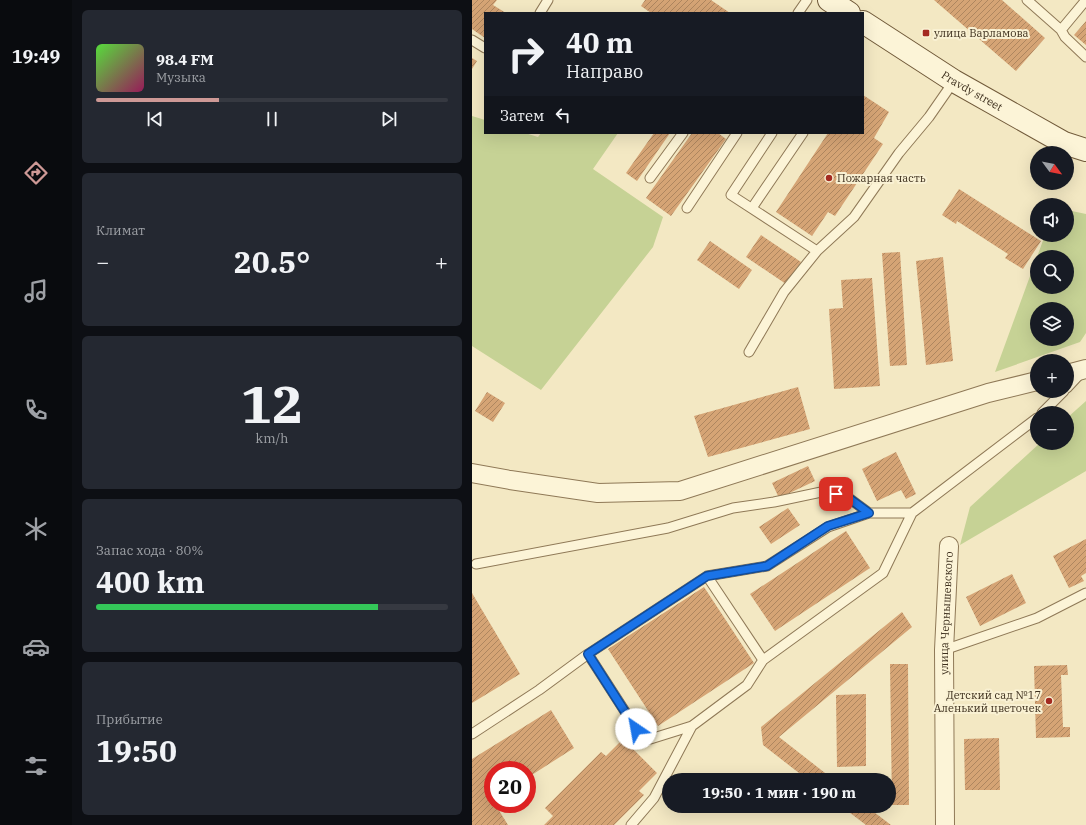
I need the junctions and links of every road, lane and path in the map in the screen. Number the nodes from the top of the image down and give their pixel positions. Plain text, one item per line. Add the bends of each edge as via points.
1 (548, 0) edge
2 (807, 0) edge
3 (829, 0) edge
4 (1027, 0) edge
5 (1086, 0) edge
6 (541, 12) edge
7 (799, 12) edge
8 (847, 12) edge
9 (864, 23) edge
10 (1061, 30) junction
11 (472, 40) edge
12 (484, 47) edge
13 (1086, 57) edge
14 (954, 81) junction
15 (682, 134) edge
16 (736, 134) edge
17 (771, 134) edge
18 (802, 134) edge
19 (1086, 150) edge
20 (650, 178) dead end
21 (687, 208) dead end
22 (752, 208) junction
23 (817, 251) junction
24 (749, 352) dead end
25 (1086, 369) edge
26 (1074, 372) edge
27 (1074, 381) edge
28 (1030, 383) edge
29 (1057, 398) edge
30 (1049, 406) edge
31 (1030, 423) edge
32 (472, 473) edge
33 (869, 513) junction
34 (912, 513) junction
35 (949, 546) dead end
36 (476, 564) dead end
37 (707, 576) junction
38 (1086, 593) edge
39 (944, 650) junction
40 (588, 654) junction
41 (763, 660) junction
42 (692, 726) junction
43 (472, 734) edge
44 (631, 825) edge
45 (945, 825) edge

1 - 6 lane
2 - 7 lane
3 - 8 main road
4 - 10 lane
5 - 10 lane
9 - 14 main road, Pravdy street
10 - 13 lane
11 - 12 lane
14 - 19 main road, Pravdy street via 1064,143
14 - 23 lane via 854,217
15 - 20 lane
16 - 21 lane
17 - 22 lane via 731,195
18 - 22 lane
22 - 23 lane
23 - 24 lane via 784,292
25 - 26 street
25 - 27 lane
28 - 32 street via 988,393 680,491 598,493
29 - 30 lane
31 - 34 lane
33 - 34 lane
33 - 36 lane via 846,496 826,491 732,508 668,528
33 - 37 lane via 828,526 767,566
34 - 41 lane via 883,573
35 - 39 street, улица Чернышевского
37 - 40 lane
37 - 41 lane
38 - 39 lane via 1037,618
39 - 45 street, улица Чернышевского
40 - 42 lane via 644,741
40 - 43 lane
41 - 42 lane via 747,685
42 - 44 lane via 654,798

